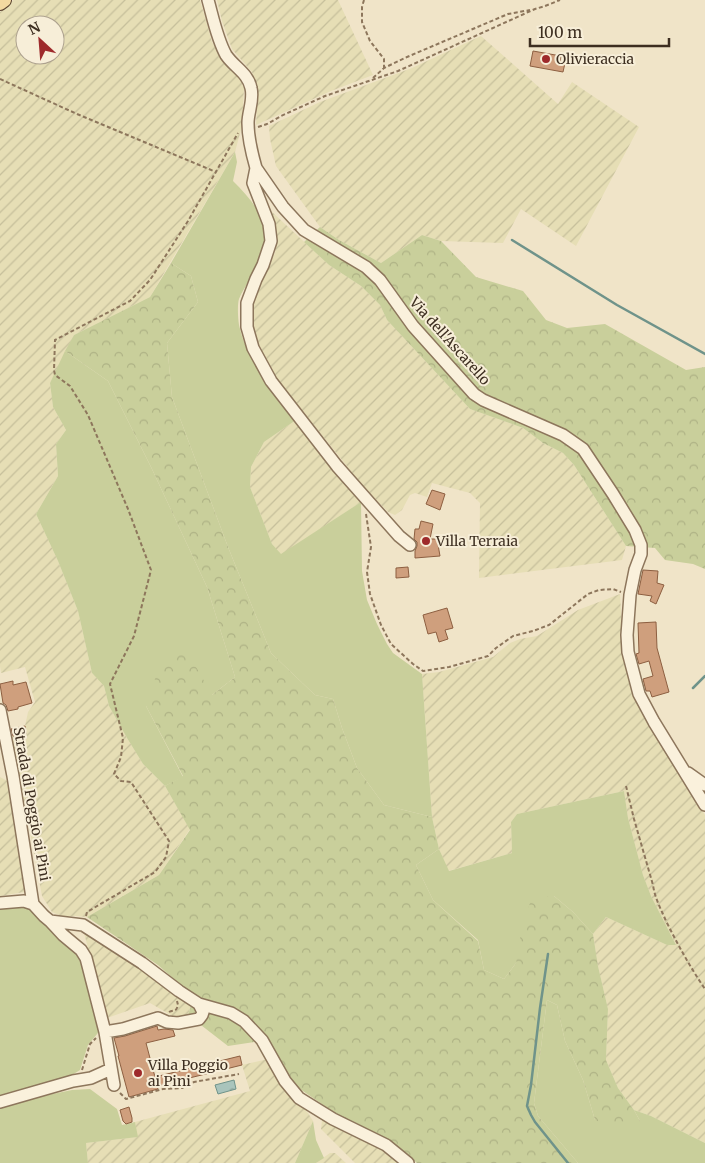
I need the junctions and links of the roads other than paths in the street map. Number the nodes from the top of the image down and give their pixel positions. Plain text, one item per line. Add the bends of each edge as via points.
1 (4, 0) edge
2 (208, 0) edge
3 (0, 3) edge
4 (256, 168) junction
5 (410, 545) dead end
6 (0, 710) edge
7 (682, 770) junction
8 (705, 785) edge
9 (705, 804) edge
10 (0, 903) edge
11 (33, 904) junction
12 (50, 921) junction
13 (199, 1004) junction
14 (105, 1030) junction
15 (111, 1069) junction
16 (114, 1085) road end
17 (0, 1102) edge
18 (408, 1163) edge

1 - 3 main road
2 - 4 street, Via dell'Ascarello via 226,54 245,74 251,87 248,129
4 - 5 street via 253,183 269,224 271,240 247,303 247,327 253,348 272,381 337,466
4 - 7 street, Via dell'Ascarello via 283,207 304,230 366,267 380,280 412,326 474,394 564,436 583,449 614,494 641,545 630,595 628,652 639,694
6 - 11 street, Strada di Poggio ai Pini
7 - 8 street
7 - 9 street, Via dell'Ascarello
10 - 11 street via 24,901
11 - 12 street
12 - 13 street via 83,925
12 - 14 street via 86,958
13 - 14 street via 203,1012 199,1020 178,1023 158,1018 123,1029
13 - 18 street via 232,1013 244,1021 262,1040 285,1081 299,1098 386,1145
14 - 15 street
15 - 16 street
15 - 17 street via 91,1078

